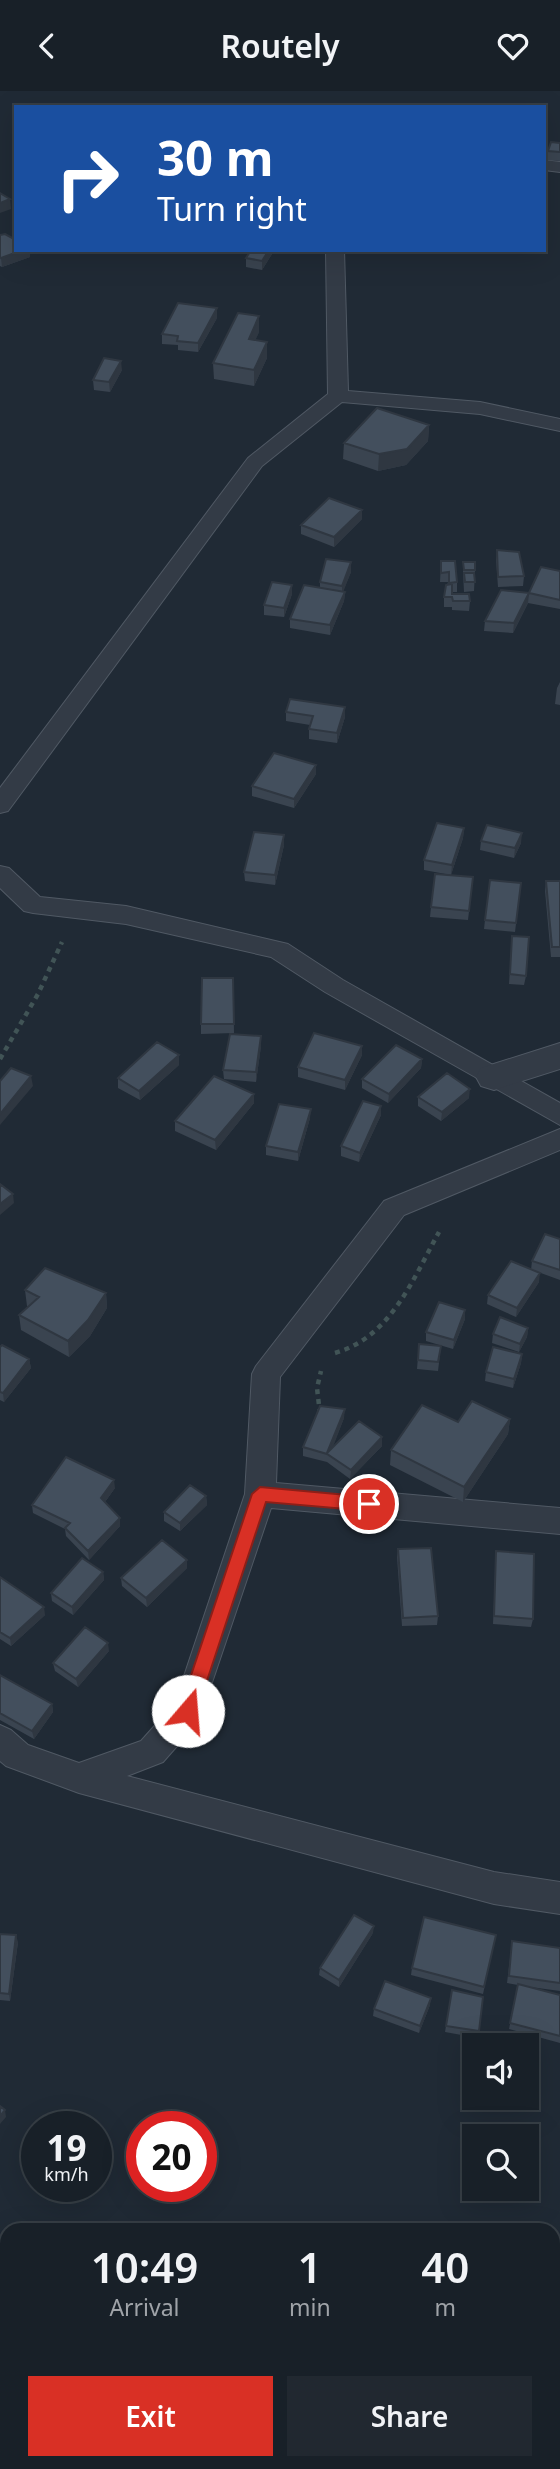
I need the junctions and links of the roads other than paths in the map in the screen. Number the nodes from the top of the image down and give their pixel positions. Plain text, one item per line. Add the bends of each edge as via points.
1 (335, 252) edge
2 (338, 395) junction
3 (560, 425) edge
4 (0, 805) edge
5 (0, 874) edge
6 (560, 1056) edge
7 (494, 1077) junction
8 (560, 1115) edge
9 (560, 1139) edge
10 (260, 1494) junction
11 (560, 1521) edge
12 (0, 1740) edge
13 (79, 1778) junction
14 (560, 1898) edge

1 - 2 lane
2 - 3 lane via 410,400
2 - 4 lane via 255,462
5 - 7 lane via 33,905 126,915 279,950
6 - 7 street
7 - 8 lane
9 - 10 lane via 394,1208 266,1374
10 - 11 lane
10 - 13 lane via 188,1711 152,1752
12 - 13 lane via 17,1756
13 - 14 lane via 494,1888

